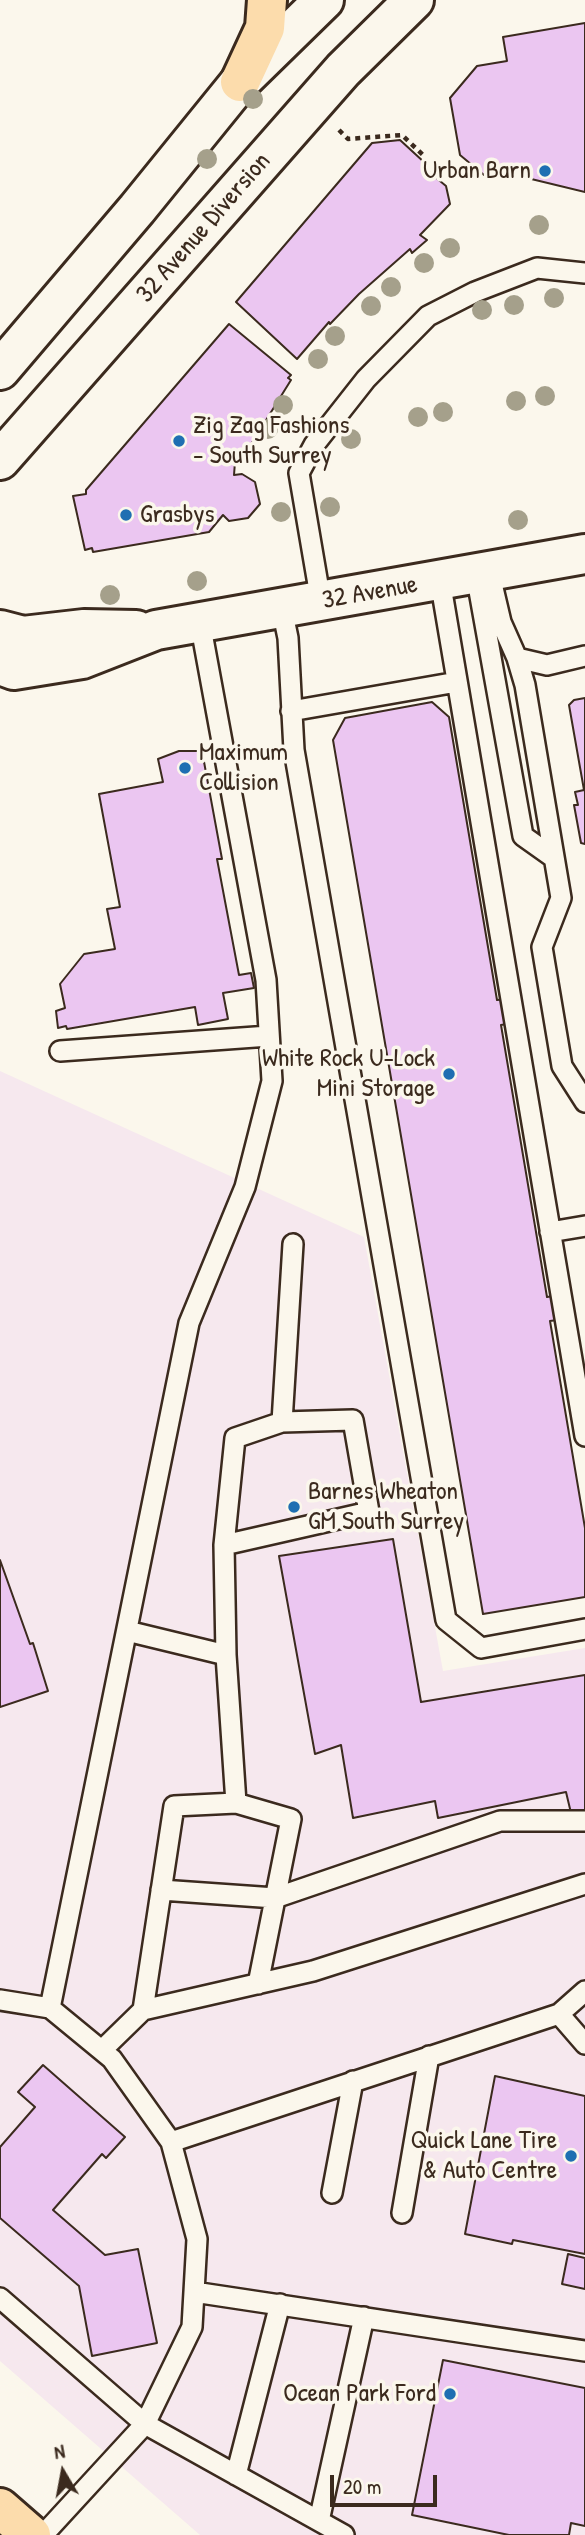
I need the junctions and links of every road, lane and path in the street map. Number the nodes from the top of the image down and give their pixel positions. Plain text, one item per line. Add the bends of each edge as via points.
1 (267, 0) edge
2 (324, 0) edge
3 (414, 0) edge
4 (240, 82) junction
5 (331, 122) dead end
6 (423, 155) dead end
7 (585, 274) edge
8 (0, 370) edge
9 (0, 460) edge
10 (585, 554) edge
11 (468, 575) junction
12 (321, 602) junction
13 (282, 609) junction
14 (200, 622) junction
15 (0, 630) edge
16 (156, 630) junction
17 (585, 656) edge
18 (517, 658) junction
19 (0, 665) edge
20 (457, 682) junction
21 (292, 712) junction
22 (554, 858) junction
23 (269, 1036) junction
24 (60, 1051) dead end
25 (585, 1102) edge
26 (585, 1226) edge
27 (550, 1232) junction
28 (293, 1244) dead end
29 (282, 1422) junction
30 (585, 1436) edge
31 (223, 1545) junction
32 (585, 1629) edge
33 (127, 1631) junction
34 (226, 1654) junction
35 (236, 1803) junction
36 (585, 1821) edge
37 (585, 1884) edge
38 (161, 1890) junction
39 (275, 1898) junction
40 (258, 1984) junction
41 (585, 1991) edge
42 (0, 2000) edge
43 (51, 2008) junction
44 (143, 2010) junction
45 (559, 2014) junction
46 (585, 2044) edge
47 (102, 2050) junction
48 (429, 2056) junction
49 (353, 2081) junction
50 (171, 2142) junction
51 (332, 2193) dead end
52 (402, 2213) dead end
53 (194, 2292) junction
54 (0, 2298) edge
55 (280, 2304) junction
56 (364, 2318) junction
57 (585, 2351) edge
58 (145, 2424) junction
59 (236, 2475) junction
60 (0, 2508) edge
61 (319, 2521) junction
62 (32, 2535) edge
63 (43, 2535) edge
64 (344, 2535) edge

1 - 4 main road via 265,28
2 - 4 main road
3 - 9 main road, 32 Avenue Diversion via 343,70
4 - 8 main road
5 - 6 path via 348,139 402,135
7 - 12 lane via 537,268 475,292 428,316 366,379 314,444 299,473
10 - 11 main road, 32 Avenue
11 - 12 main road, 32 Avenue
11 - 18 lane via 501,622
11 - 20 lane
11 - 22 lane via 523,836
12 - 13 main road, 32 Avenue
13 - 14 main road, 32 Avenue
13 - 21 lane
14 - 16 main road, 32 Avenue
14 - 23 lane via 266,980
15 - 16 main road, 32 Avenue via 23,635 84,629
16 - 19 main road, 32 Avenue via 82,659 14,670
17 - 18 lane via 547,665
18 - 22 lane
20 - 21 lane
20 - 27 lane
21 - 32 lane via 296,764 446,1620 481,1648
22 - 25 lane via 561,898 542,947 562,1066
23 - 24 lane
23 - 33 lane via 272,1081 245,1187 189,1323
26 - 27 lane
27 - 30 lane
28 - 29 lane
29 - 31 lane via 235,1438
29 - 31 lane via 353,1420 369,1511
31 - 34 lane
33 - 34 lane
33 - 43 lane
34 - 35 lane
35 - 38 lane via 174,1806
35 - 39 lane via 291,1819
36 - 39 lane via 500,1821
37 - 40 lane via 313,1971
38 - 39 lane
38 - 44 lane
39 - 40 lane
40 - 44 lane
41 - 45 lane
42 - 43 lane
43 - 47 lane
44 - 47 lane
45 - 46 lane
45 - 48 lane
47 - 50 lane
48 - 49 lane
48 - 52 lane
49 - 50 lane
49 - 51 lane
50 - 53 lane via 197,2239
53 - 55 lane
53 - 58 lane via 192,2327
54 - 58 lane
55 - 56 lane
55 - 59 lane
56 - 57 lane
56 - 61 lane
58 - 59 lane
58 - 63 lane
59 - 61 lane
60 - 62 main road
61 - 64 lane

